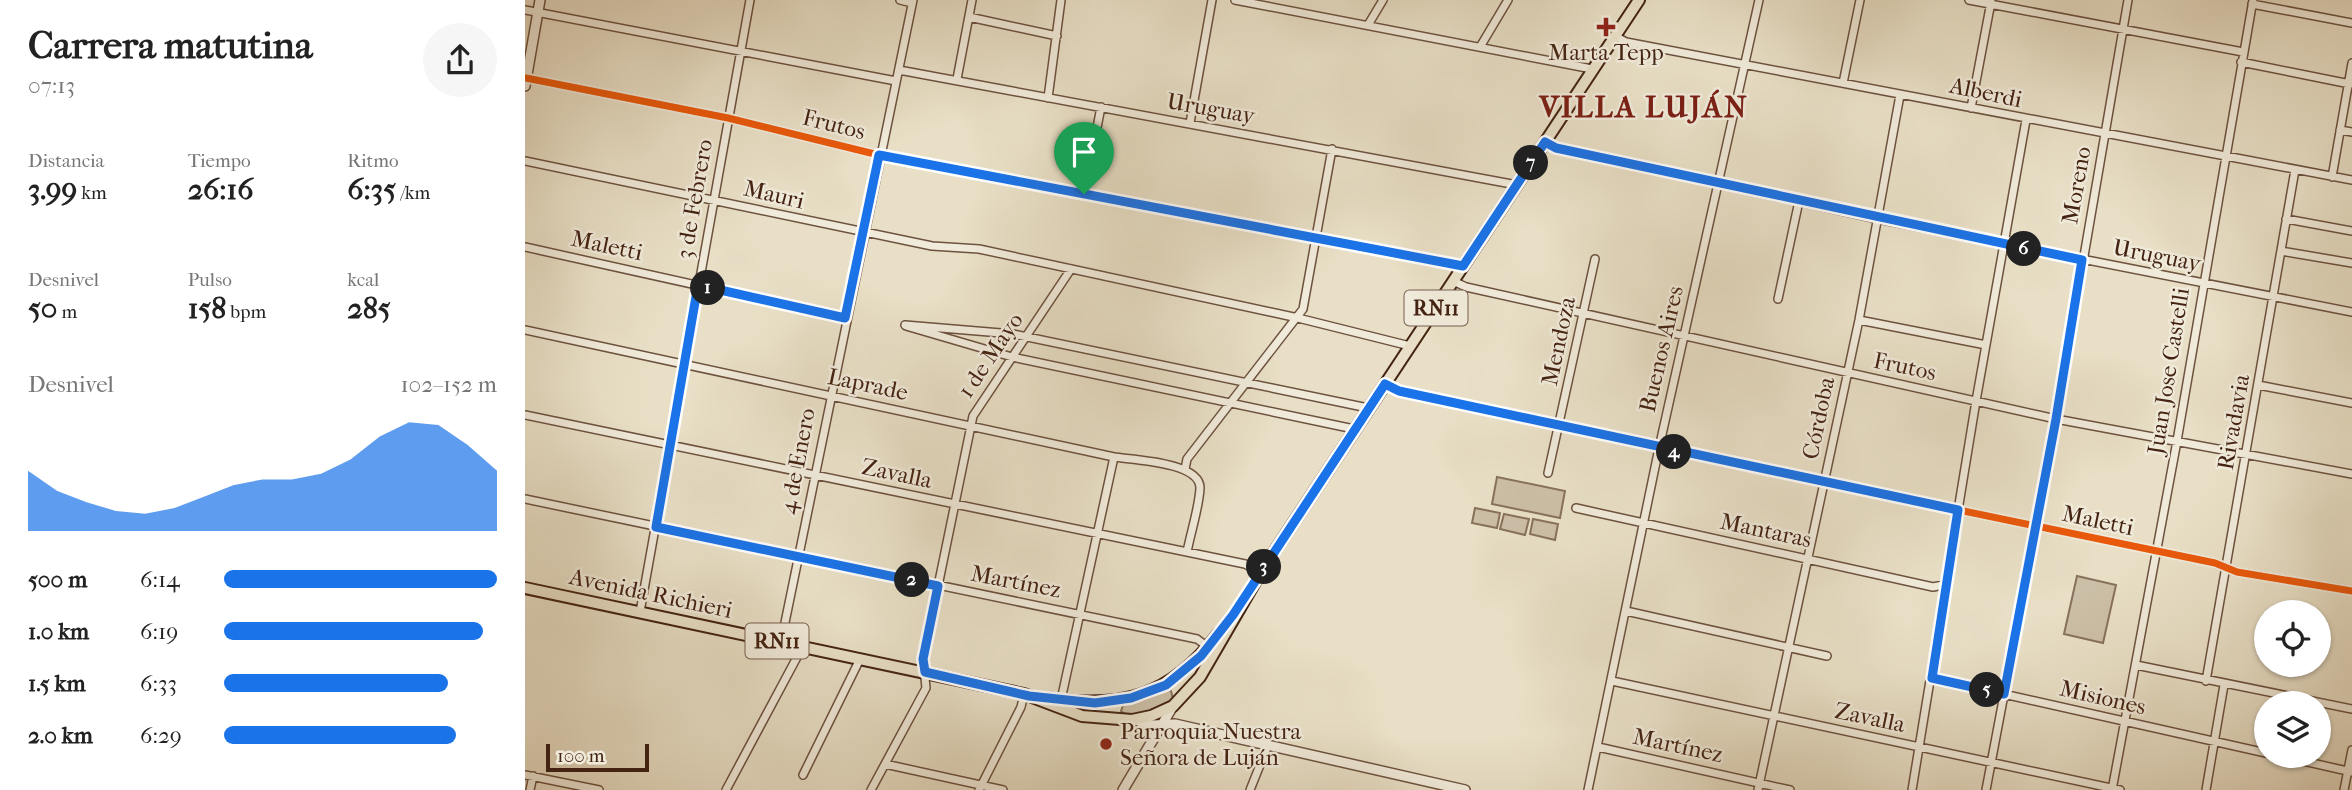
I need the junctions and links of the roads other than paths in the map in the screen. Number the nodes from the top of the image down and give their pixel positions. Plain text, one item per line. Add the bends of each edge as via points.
1 (540, 0) edge
2 (750, 0) edge
3 (899, 0) edge
4 (972, 0) edge
5 (1061, 0) edge
6 (1212, 0) edge
7 (1235, 0) edge
8 (1383, 0) edge
9 (1508, 0) edge
10 (1639, 0) edge
11 (1759, 0) edge
12 (1860, 0) edge
13 (1969, 0) edge
14 (2128, 0) edge
15 (913, 1) edge
16 (1991, 2) edge
17 (2253, 2) edge
18 (1276, 4) edge
19 (525, 10) edge
20 (538, 12) junction
21 (969, 17) junction
22 (2352, 23) edge
23 (1368, 25) junction
24 (2123, 29) junction
25 (1057, 36) junction
26 (1615, 36) junction
27 (1480, 47) junction
28 (740, 50) junction
29 (2243, 52) junction
30 (2241, 62) junction
31 (2352, 63) edge
32 (1744, 65) junction
33 (1592, 69) junction
34 (899, 70) junction
35 (957, 79) junction
36 (896, 81) junction
37 (526, 82) edge
38 (1843, 83) junction
39 (2350, 84) edge
40 (1900, 94) junction
41 (1048, 98) junction
42 (1101, 107) junction
43 (1971, 108) junction
44 (728, 118) junction
45 (2027, 120) junction
46 (1190, 123) junction
47 (2340, 130) junction
48 (2352, 132) edge
49 (2105, 133) junction
50 (1545, 142) junction
51 (1332, 149) junction
52 (879, 155) junction
53 (2224, 156) junction
54 (525, 161) edge
55 (2295, 170) junction
56 (2332, 177) junction
57 (2352, 180) edge
58 (1719, 183) junction
59 (1517, 185) junction
60 (1084, 194) junction
61 (713, 200) junction
62 (1800, 201) junction
63 (1878, 219) junction
64 (2286, 219) junction
65 (2352, 231) edge
66 (864, 232) junction
67 (1317, 237) junction
68 (2004, 245) junction
69 (525, 247) edge
70 (2281, 251) junction
71 (1595, 259) dead end
72 (2082, 260) junction
73 (2352, 263) edge
74 (1463, 266) junction
75 (1071, 269) junction
76 (1453, 281) junction
77 (2202, 284) junction
78 (698, 285) junction
79 (2274, 298) junction
80 (1778, 299) dead end
81 (2352, 312) edge
82 (1584, 314) junction
83 (845, 318) junction
84 (1298, 318) junction
85 (1859, 320) junction
86 (525, 330) edge
87 (1684, 335) junction
88 (1028, 337) junction
89 (1986, 345) junction
90 (1410, 346) junction
91 (1012, 357) junction
92 (684, 364) junction
93 (1847, 373) junction
94 (1249, 383) junction
95 (1385, 384) junction
96 (2259, 385) junction
97 (829, 396) junction
98 (1976, 401) junction
99 (2352, 403) edge
100 (1232, 404) junction
101 (1368, 408) junction
102 (525, 415) edge
103 (2056, 419) junction
104 (1560, 425) junction
105 (971, 426) junction
106 (1354, 429) junction
107 (2177, 441) junction
108 (670, 446) junction
109 (1659, 449) junction
110 (2246, 454) junction
111 (1114, 457) junction
112 (1185, 468) junction
113 (1548, 473) dead end
114 (2352, 474) edge
115 (814, 475) junction
116 (1824, 483) junction
117 (525, 499) edge
118 (956, 505) junction
119 (1576, 508) dead end
120 (1958, 510) junction
121 (1646, 523) junction
122 (656, 527) junction
123 (2036, 527) junction
124 (1098, 534) junction
125 (1187, 552) junction
126 (2156, 552) junction
127 (797, 555) junction
128 (1807, 558) junction
129 (2227, 569) junction
130 (1261, 572) junction
131 (1948, 584) junction
132 (938, 586) junction
133 (525, 589) edge
134 (2352, 590) edge
135 (1626, 611) junction
136 (641, 612) junction
137 (1080, 613) junction
138 (1233, 615) junction
139 (781, 642) junction
140 (803, 646) junction
141 (1209, 647) junction
142 (1789, 648) junction
143 (1827, 656) dead end
144 (860, 659) junction
145 (2136, 665) junction
146 (925, 672) junction
147 (1932, 678) junction
148 (1612, 681) junction
149 (2206, 681) junction
150 (1166, 685) junction
151 (2224, 685) junction
152 (2004, 694) junction
153 (1026, 695) junction
154 (1061, 700) junction
155 (1118, 701) junction
156 (1175, 704) junction
157 (2352, 709) edge
158 (1774, 717) junction
159 (1118, 720) junction
160 (1132, 720) junction
161 (2125, 722) junction
162 (1161, 726) junction
163 (2214, 741) junction
164 (1268, 745) junction
165 (1598, 747) junction
166 (1921, 748) junction
167 (2254, 750) edge
168 (2352, 750) edge
169 (1991, 761) junction
170 (885, 764) junction
171 (2331, 767) edge
172 (2350, 771) edge
173 (803, 775) dead end
174 (529, 776) edge
175 (1759, 787) edge
176 (980, 788) edge
177 (2114, 789) edge
178 (530, 790) edge
179 (599, 790) edge
180 (726, 790) edge
181 (871, 790) edge
182 (1003, 790) edge
183 (1123, 790) edge
184 (1250, 790) edge
185 (1465, 790) edge
186 (1588, 790) edge
187 (1790, 790) edge
188 (1912, 790) edge
189 (1986, 790) edge
190 (2206, 790) edge
191 (2344, 790) edge

1 - 20 street
2 - 28 street, 3 de Febrero
3 - 15 street
4 - 21 street
5 - 25 street
6 - 46 street
7 - 18 street
8 - 23 street
9 - 27 street
10 - 26 main road, RN11
11 - 32 street, Buenos Aires
12 - 38 street
13 - 16 street
14 - 24 street, Moreno
15 - 34 street, 4 de Enero
16 - 24 street
16 - 43 street
17 - 22 street
17 - 29 street, Juan Jose Castelli
18 - 23 street
19 - 20 street
20 - 28 street
20 - 37 street
21 - 25 street
21 - 35 street
23 - 27 street
24 - 29 street
24 - 49 street, Moreno
25 - 41 street
26 - 32 street, Alberdi
26 - 33 main road, RN11
27 - 33 street
28 - 36 street
28 - 44 street, 3 de Febrero
29 - 30 street, Juan Jose Castelli
30 - 39 street
30 - 53 street, Juan Jose Castelli
31 - 39 street
32 - 38 street, Alberdi
32 - 58 street, Buenos Aires
33 - 50 main road, RN11
34 - 35 street, Uruguay
34 - 36 street, 4 de Enero
35 - 41 street, Uruguay
36 - 52 street, 4 de Enero
37 - 44 street, Frutos
38 - 40 street, Alberdi
39 - 47 street
40 - 43 street, Alberdi
40 - 63 street, Córdoba
41 - 42 street, Uruguay
42 - 46 street, Uruguay
42 - 60 street
43 - 45 street, Alberdi
44 - 52 street, Frutos
44 - 61 street, 3 de Febrero
45 - 49 street, Alberdi
45 - 68 street
46 - 51 street, Uruguay
47 - 48 street
47 - 56 street
49 - 53 street, Alberdi
49 - 72 street, Moreno
50 - 58 street, Uruguay
50 - 59 main road, RN11
51 - 59 street, Uruguay
51 - 67 street
52 - 60 street, Frutos
52 - 66 street, 4 de Enero
53 - 55 street, Alberdi
53 - 77 street, Juan Jose Castelli
54 - 61 street, Mauri
55 - 56 street, Alberdi
55 - 64 street, Rivadavia
56 - 57 street, Alberdi
58 - 62 street, Uruguay
58 - 87 street, Buenos Aires
59 - 74 main road, RN11
60 - 67 street, Frutos
61 - 66 street, Mauri
61 - 78 street, 3 de Febrero
62 - 63 street, Uruguay
62 - 80 street
63 - 68 street, Uruguay
63 - 85 street, Córdoba
64 - 65 street
64 - 70 street, Rivadavia
66 - 75 street, Mauri via 932,246 979,249
66 - 83 street, 4 de Enero
67 - 74 street, Frutos
67 - 84 street via 1304,309
68 - 72 street, Uruguay
68 - 89 street
69 - 78 street, Maletti
70 - 73 street
70 - 79 street, Rivadavia
71 - 82 street, Mendoza
72 - 77 street, Uruguay
72 - 103 street, Moreno
74 - 76 main road, RN11
75 - 84 street, Mauri
75 - 88 street, 1 de Mayo
76 - 82 street, Frutos
76 - 90 main road, RN11
77 - 79 street, Uruguay
77 - 107 street, Juan Jose Castelli
78 - 83 street, Maletti
78 - 92 street, 3 de Febrero
79 - 81 street, Uruguay
79 - 96 street, Rivadavia
82 - 87 street, Frutos
82 - 104 street, Mendoza
83 - 97 street, 4 de Enero
84 - 90 street, Mauri
84 - 94 street
85 - 89 street
85 - 93 street, Córdoba
86 - 92 street, Laprade
87 - 93 street, Frutos
87 - 109 street, Buenos Aires
88 - 91 street, 1 de Mayo
88 - 91 street via 905,325
88 - 94 street
89 - 98 street
90 - 95 main road, RN11
91 - 100 street
91 - 105 street, 1 de Mayo
92 - 97 street, Laprade
92 - 108 street, 3 de Febrero
93 - 98 street, Frutos
93 - 116 street, Córdoba
94 - 100 street
94 - 101 street
95 - 101 main road, RN11
95 - 104 street, Maletti via 1399,391
96 - 99 street
96 - 110 street, Rivadavia
97 - 105 street, Laprade
97 - 115 street, 4 de Enero
98 - 103 street, Frutos
98 - 120 street
100 - 106 street
100 - 112 street via 1187,459
101 - 106 main road, RN11
102 - 108 street, Zavalla
103 - 107 street, Frutos
103 - 123 street, Moreno
104 - 109 street, Maletti
104 - 113 street, Mendoza
105 - 111 street, Laprade
105 - 118 street, 1 de Mayo
106 - 130 main road, RN11
107 - 110 street, Frutos
107 - 126 street, Juan Jose Castelli
108 - 115 street, Zavalla
108 - 122 street, 3 de Febrero
109 - 116 street, Maletti
109 - 121 street, Buenos Aires
110 - 114 street, Frutos
110 - 129 street, Rivadavia
111 - 112 street, Laprade
111 - 124 street
112 - 125 street via 1199,481
115 - 118 street, Zavalla
115 - 127 street, 4 de Enero
116 - 120 street, Maletti
116 - 128 street, Córdoba
117 - 122 street, Martínez
118 - 124 street, Zavalla
118 - 132 street, 1 de Mayo
119 - 121 street, Mantaras
120 - 123 street, Maletti
120 - 131 street
121 - 128 street, Mantaras
121 - 135 street, Buenos Aires
122 - 127 street, Martínez
122 - 136 street, 3 de Febrero
123 - 126 street, Maletti
123 - 152 street, Moreno
124 - 125 street, Zavalla
124 - 137 street
125 - 130 street, Zavalla via 1245,564
126 - 129 street, Maletti
126 - 145 street, Juan Jose Castelli
127 - 132 street, Martínez
127 - 139 street, 4 de Enero
128 - 131 street, Mantaras via 1933,587
128 - 142 street, Córdoba
129 - 134 street, Maletti
129 - 149 street, Rivadavia
130 - 138 main road, RN11
131 - 147 street
132 - 137 street, Martínez
132 - 146 street, 1 de Mayo via 923,659
133 - 136 main road, Avenida Richieri / RN11
135 - 142 street
135 - 148 street, Buenos Aires
136 - 139 main road, Avenida Richieri / RN11
137 - 141 street, Martínez via 1197,639
137 - 154 street
138 - 141 main road, RN11
138 - 156 main road, RN11 via 1204,671
139 - 140 main road, Avenida Richieri / RN11
140 - 144 main road, Avenida Richieri / RN11
140 - 180 street
141 - 150 main road, RN11
142 - 143 street
142 - 158 street, Córdoba
144 - 146 main road, Avenida Richieri / RN11
144 - 173 street
145 - 149 street
145 - 161 street, Juan Jose Castelli
146 - 153 main road, Avenida Richieri / RN11
146 - 170 street, 1 de Mayo via 926,688
147 - 152 street, Misiones
147 - 166 street
148 - 158 street, Zavalla
148 - 165 street, Buenos Aires
149 - 151 street
150 - 155 main road, RN11
150 - 156 main road via 1177,690
151 - 157 street
151 - 163 street
152 - 161 street, Misiones
152 - 169 street, Moreno
153 - 154 main road, RN11
153 - 159 main road, Avenida Richieri / RN11 via 1082,716
153 - 176 street
154 - 155 main road, RN11
155 - 159 main road via 1114,708
156 - 160 main road, RN11
156 - 162 street
158 - 166 street, Zavalla
158 - 175 street, Córdoba
159 - 160 main road, Avenida Richieri / RN11
160 - 162 street, Avenida Richieri
161 - 163 street, Misiones
161 - 177 street, Juan Jose Castelli
162 - 164 street, Avenida Richieri via 1175,724
162 - 183 street
163 - 167 street, Misiones
163 - 190 street
164 - 184 street
164 - 185 street, Avenida Richieri
165 - 175 street, Martínez
165 - 186 street, Buenos Aires
166 - 169 street, Zavalla
166 - 188 street
168 - 172 street
169 - 177 street, Zavalla
169 - 189 street, Moreno
170 - 176 street
170 - 181 street, 1 de Mayo
171 - 172 street
172 - 191 street
174 - 178 street
174 - 179 street
175 - 187 street, Martínez
176 - 182 street

